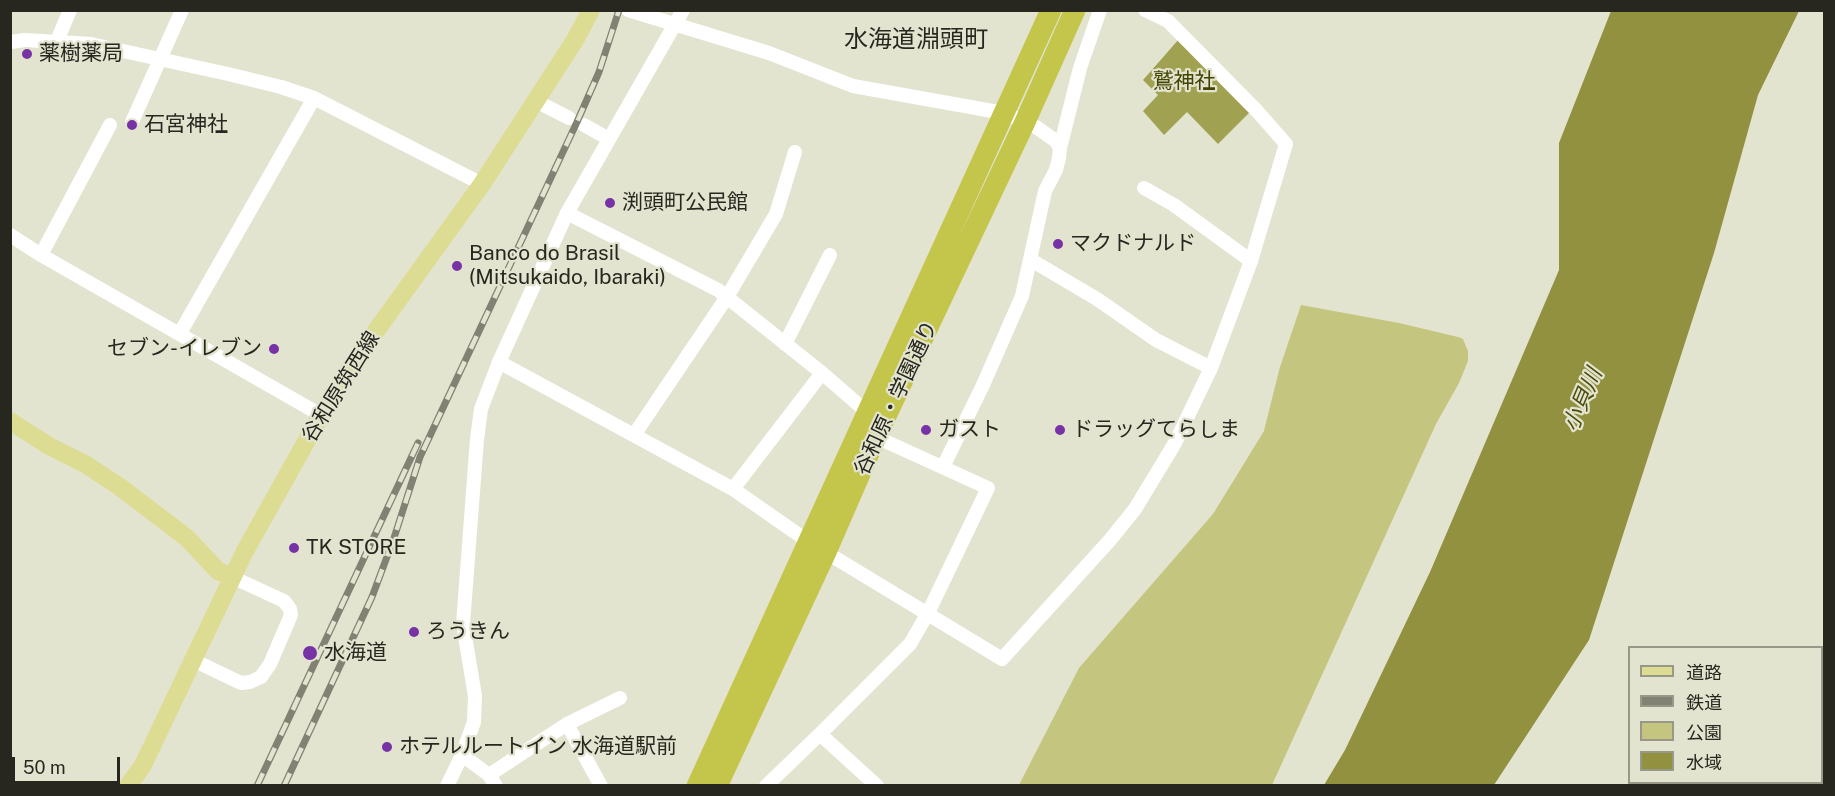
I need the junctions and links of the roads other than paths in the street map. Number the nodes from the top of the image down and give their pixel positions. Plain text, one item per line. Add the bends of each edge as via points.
1 (70, 10) edge
2 (182, 10) edge
3 (591, 10) edge
4 (628, 10) edge
5 (683, 10) edge
6 (1051, 10) edge
7 (1076, 10) edge
8 (1100, 10) edge
9 (1145, 10) edge
10 (674, 25) junction
11 (57, 41) junction
12 (10, 42) edge
13 (161, 59) junction
14 (314, 98) junction
15 (536, 101) junction
16 (1004, 113) junction
17 (569, 118) dead end
18 (132, 122) dead end
19 (1025, 122) junction
20 (110, 125) dead end
21 (584, 125) dead end
22 (609, 139) junction
23 (1060, 148) junction
24 (795, 152) dead end
25 (482, 184) junction
26 (1144, 188) dead end
27 (567, 213) junction
28 (10, 235) edge
29 (41, 255) junction
30 (831, 255) dead end
31 (1031, 260) junction
32 (1251, 261) junction
33 (727, 297) junction
34 (180, 333) junction
35 (786, 344) junction
36 (499, 362) junction
37 (1211, 368) junction
38 (822, 373) junction
39 (868, 413) junction
40 (321, 415) junction
41 (10, 421) edge
42 (634, 435) junction
43 (876, 437) junction
44 (943, 466) junction
45 (733, 489) junction
46 (818, 547) junction
47 (232, 577) junction
48 (928, 613) junction
49 (193, 660) junction
50 (620, 698) dead end
51 (567, 724) junction
52 (820, 734) junction
53 (462, 755) junction
54 (492, 780) edge
55 (128, 786) edge
56 (447, 786) edge
57 (601, 786) edge
58 (697, 786) edge
59 (717, 786) edge
60 (766, 786) edge
61 (877, 786) edge

1 - 11 street
2 - 13 street
3 - 15 main road, 谷和原筑西線
4 - 10 street
5 - 10 street
6 - 16 highway, 谷和原・学園通り
7 - 19 highway, 谷和原・学園通り
8 - 23 street via 1080,68
9 - 32 street via 1168,21 1286,144
10 - 16 street via 769,53 853,86
10 - 22 street
11 - 12 street
11 - 13 street
13 - 14 street
13 - 18 street
14 - 25 street
14 - 34 street
15 - 17 street
15 - 25 main road, 谷和原筑西線
16 - 19 street
16 - 39 highway, 谷和原・学園通り
19 - 23 street via 1056,141
19 - 43 highway, 谷和原・学園通り
20 - 29 street
21 - 22 street
22 - 27 street
23 - 31 street via 1056,170 1045,191
24 - 33 street via 776,214
25 - 40 main road, 谷和原筑西線 via 355,360
26 - 32 street
27 - 33 street
27 - 36 street
28 - 29 street
29 - 34 street
30 - 35 street
31 - 37 street via 1156,340
31 - 44 street via 1022,296
32 - 37 street
33 - 35 street
33 - 42 street
34 - 40 street
35 - 38 street
36 - 42 street
36 - 53 street via 482,409 477,440 463,624 475,696 474,722
37 - 48 street via 1174,443 1134,509 1002,659
38 - 39 street
38 - 45 street
39 - 46 highway, 谷和原・学園通り
40 - 47 main road, 谷和原筑西線
41 - 47 main road via 120,487 188,538 218,571
42 - 45 street
43 - 44 street
43 - 46 highway, 谷和原・学園通り
44 - 48 street via 987,488
45 - 46 street
46 - 48 street
46 - 58 highway, 谷和原・学園通り
46 - 59 highway, 谷和原・学園通り
47 - 49 main road, 谷和原筑西線
47 - 49 street via 284,601 290,609 270,664 261,677 241,683
48 - 52 street via 910,644
49 - 55 main road, 谷和原筑西線 via 143,765
50 - 51 street
51 - 54 street
51 - 57 street
52 - 60 street
52 - 61 street
53 - 54 street
53 - 56 street

